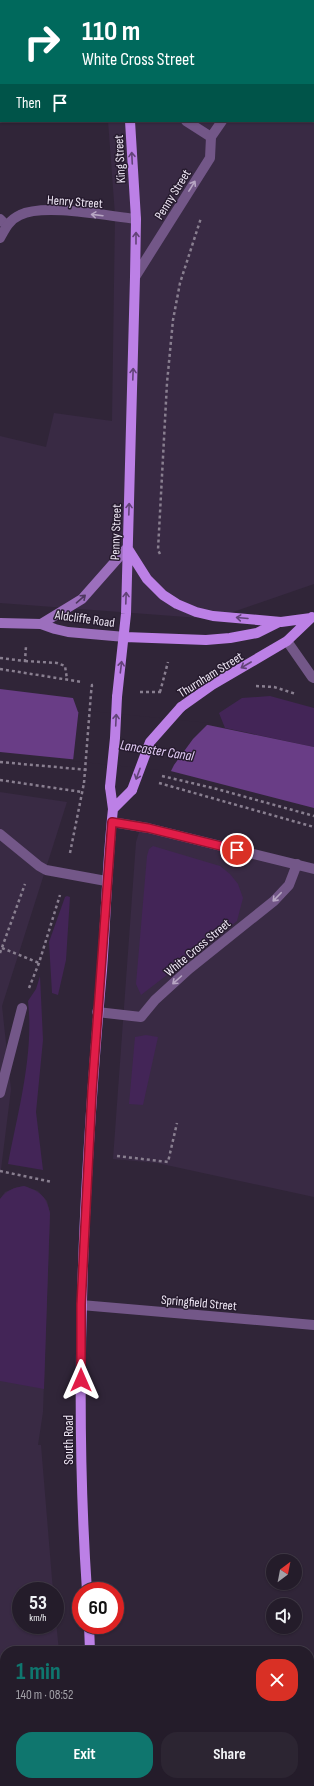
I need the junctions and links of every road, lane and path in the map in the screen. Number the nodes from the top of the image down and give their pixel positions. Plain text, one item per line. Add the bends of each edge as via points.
1 (130, 122) edge
2 (188, 122) edge
3 (221, 122) edge
4 (211, 137) junction
5 (134, 196) joint
6 (203, 212) dead end
7 (136, 219) junction
8 (3, 222) edge
9 (0, 238) edge
10 (136, 278) junction
11 (128, 548) junction
12 (158, 550) dead end
13 (312, 617) edge
14 (281, 622) junction
15 (0, 623) edge
16 (41, 624) junction
17 (124, 637) junction
18 (287, 641) junction
19 (26, 646) dead end
20 (0, 658) edge
21 (169, 658) dead end
22 (25, 661) junction
23 (0, 669) edge
24 (314, 678) edge
25 (66, 679) junction
26 (82, 682) dead end
27 (92, 684) dead end
28 (252, 686) dead end
29 (137, 692) dead end
30 (299, 694) dead end
31 (0, 762) edge
32 (91, 770) dead end
33 (155, 775) dead end
34 (0, 780) edge
35 (163, 785) dead end
36 (110, 787) joint
37 (82, 792) junction
38 (113, 809) junction
39 (314, 816) edge
40 (112, 822) junction
41 (314, 828) edge
42 (0, 834) edge
43 (33, 861) junction
44 (297, 864) junction
45 (314, 869) edge
46 (65, 874) junction
47 (106, 881) junction
48 (2, 948) junction
49 (0, 953) edge
50 (39, 963) junction
51 (22, 1008) joint
52 (97, 1012) junction
53 (0, 1093) edge
54 (177, 1122) dead end
55 (117, 1156) dead end
56 (0, 1171) edge
57 (52, 1182) dead end
58 (81, 1305) junction
59 (314, 1325) edge
60 (87, 1582) edge
61 (89, 1634) edge
62 (90, 1646) edge

5 -> 1 main road, King Street
2 - 4 street
3 - 4 street
10 -> 4 street, Penny Street via 210,158
5 - 7 main road, Penny Street
6 - 12 path via 180,283 173,320
7 -> 8 street, Henry Street via 51,209 20,215
10 -> 7 main road, Penny Street
8 - 9 street, Henry Street
11 -> 10 main road, Penny Street
14 -> 11 main road, Thurnham Street via 213,616 176,604 147,579
16 -> 11 street, Aldcliffe Road via 82,599
17 -> 11 main road, Penny Street
13 - 14 main road, Thurnham Street
13 - 18 main road, Thurnham Street
14 - 17 main road, Thurnham Street via 257,633 230,638 206,640
15 - 16 street, Aldcliffe Road
16 - 17 street, Aldcliffe Road via 68,632
36 -> 17 main road, Penny Street, bridge
18 - 24 street
18 -> 38 main road, Thurnham Street, bridge via 212,685 181,707 150,742 132,790
19 - 22 path
20 - 22 path
21 - 29 path via 160,692
22 - 25 path via 65,666
23 - 25 path
25 - 26 path
27 - 37 path, bridge
28 - 30 path via 274,687
31 - 32 path
33 - 39 path
34 - 37 path
35 - 41 path
36 - 38 main road, South Road
37 - 46 path
38 - 40 main road, South Road
40 - 44 street via 148,828
40 - 47 main road, South Road
42 - 43 street
43 - 46 street via 46,870
43 - 48 path
44 - 45 street
44 -> 52 street, White Cross Street via 289,885 274,901 189,969 155,1000 141,1017
46 - 47 street
46 - 50 path via 57,910
47 - 52 main road, South Road via 102,969
48 - 49 path
48 - 50 path
50 - 51 path
51 - 53 street
52 - 58 main road, South Road
54 - 55 path via 168,1162
56 - 57 path
58 - 59 street, Springfield Street
58 - 60 main road, South Road via 81,1470
61 - 62 main road

